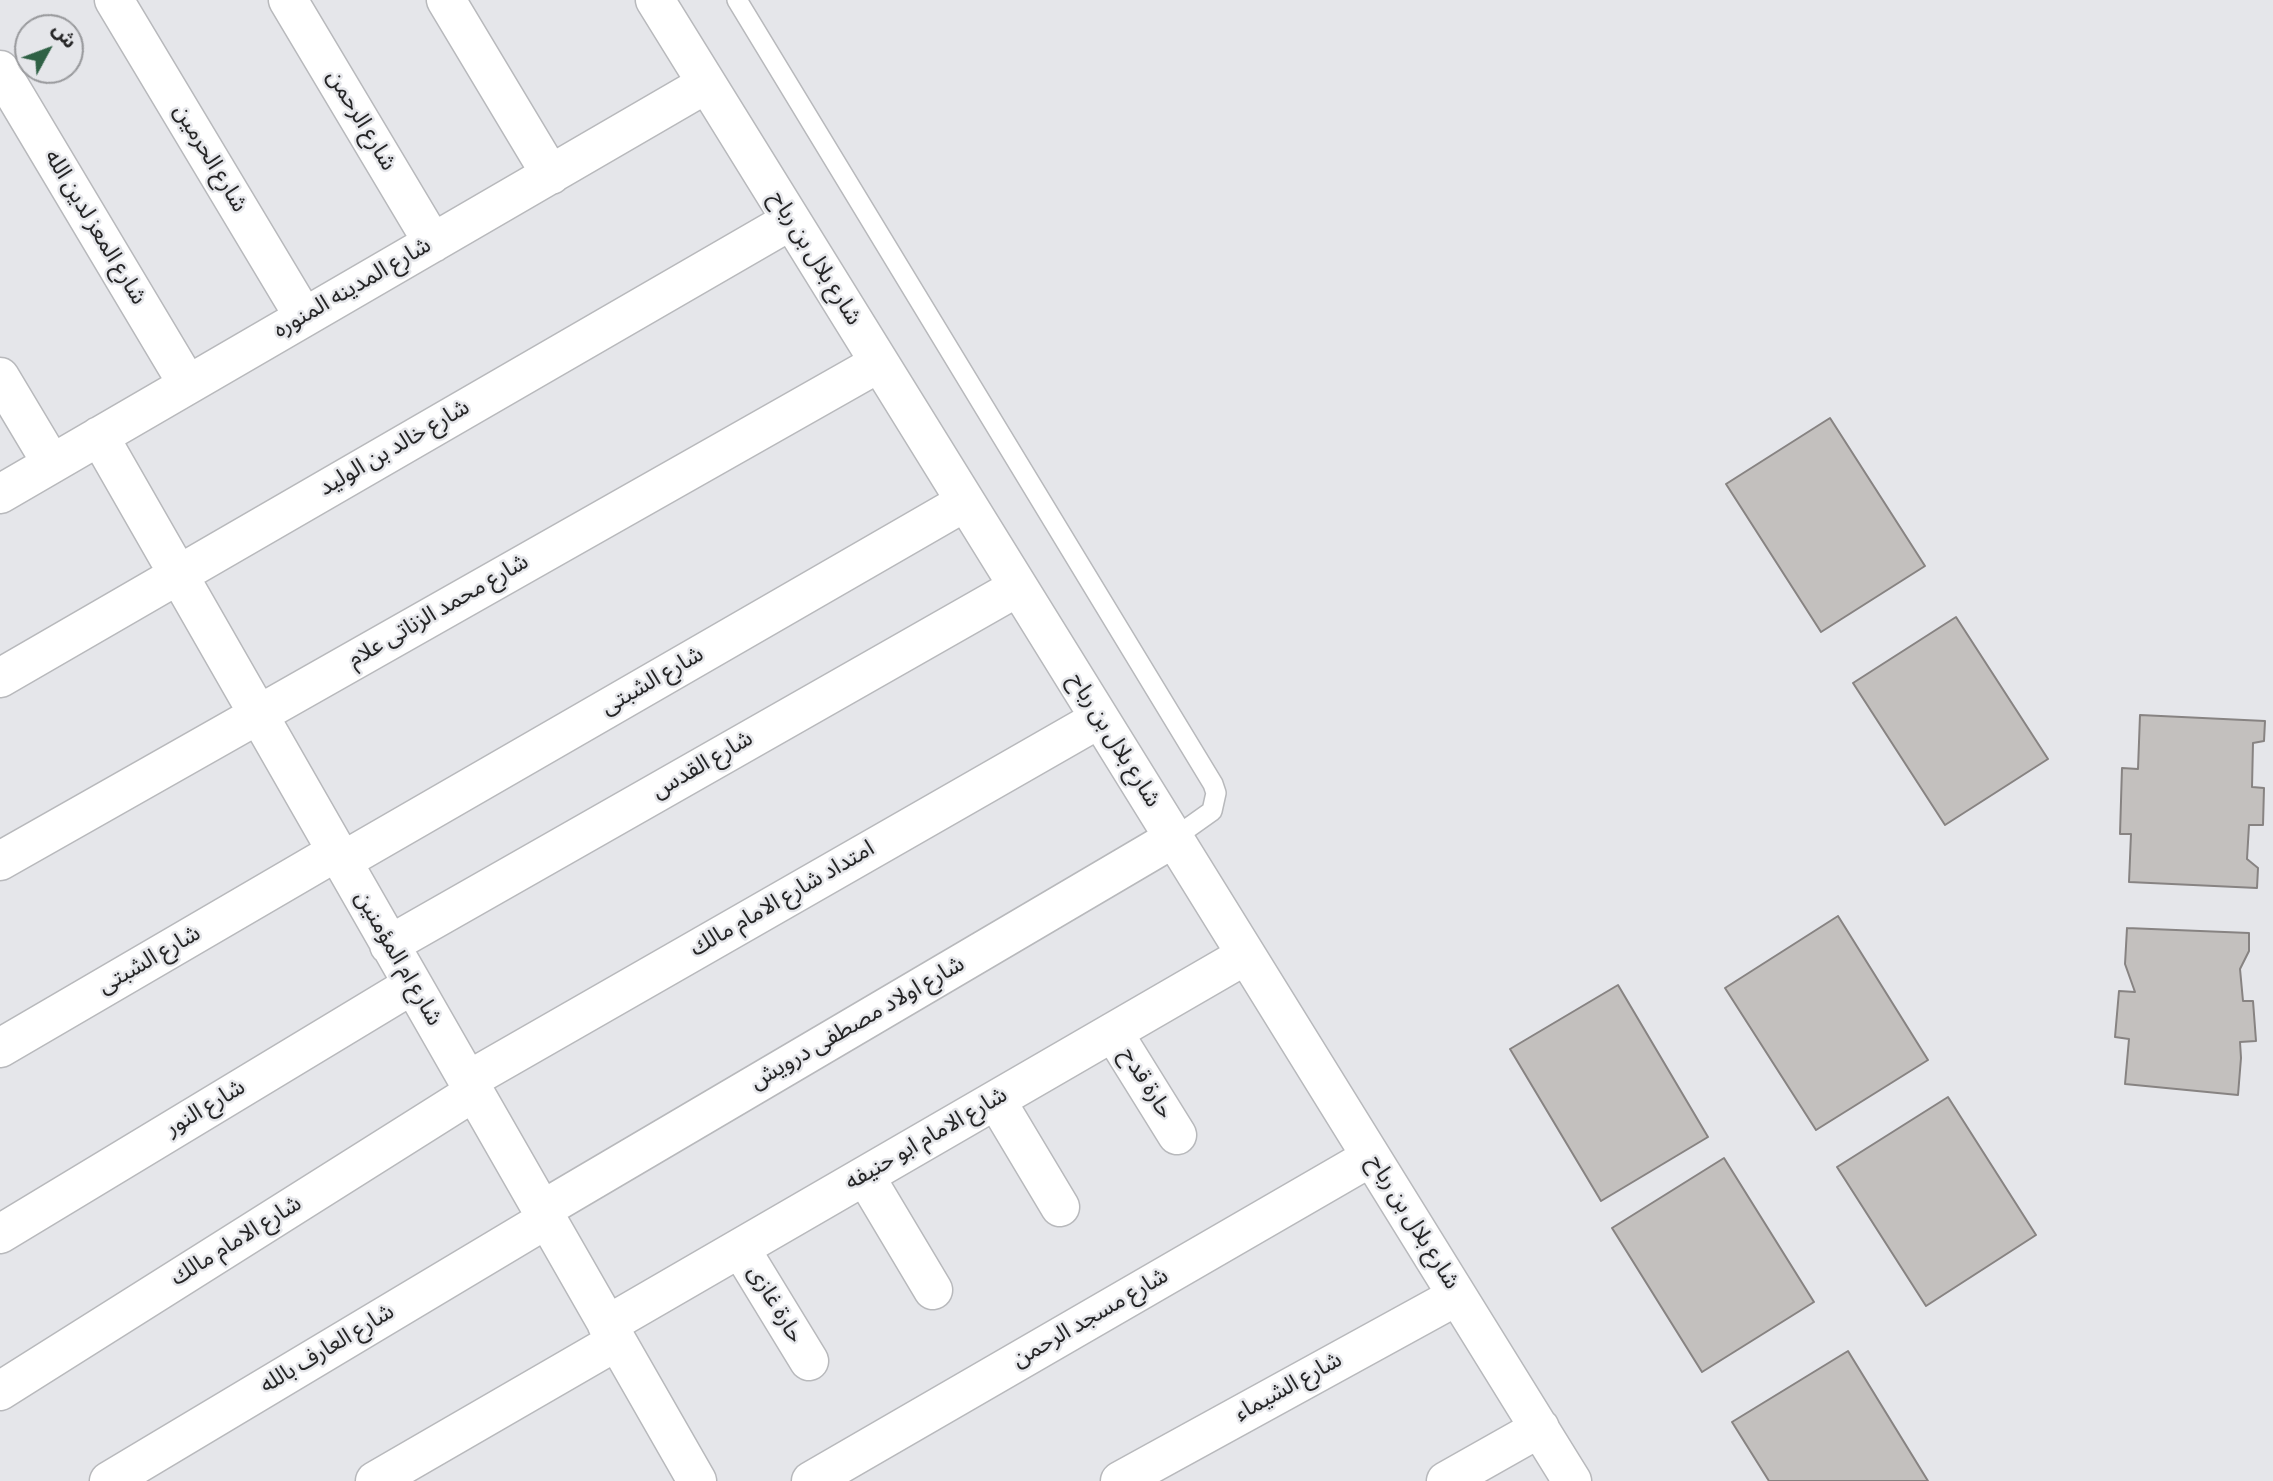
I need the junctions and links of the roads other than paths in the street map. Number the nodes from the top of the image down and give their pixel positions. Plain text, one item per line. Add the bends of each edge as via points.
1 (114, 0) edge
2 (288, 0) edge
3 (446, 0) edge
4 (655, 0) edge
5 (737, 0) edge
6 (0, 70) edge
7 (706, 84) junction
8 (551, 175) junction
9 (790, 220) junction
10 (433, 243) junction
11 (304, 317) junction
12 (878, 363) junction
13 (0, 377) edge
14 (188, 385) junction
15 (99, 436) junction
16 (52, 464) junction
17 (0, 494) edge
18 (965, 502) junction
19 (178, 575) junction
20 (1018, 587) junction
21 (0, 678) edge
22 (258, 715) junction
23 (1099, 719) junction
24 (1174, 838) junction
25 (339, 857) junction
26 (0, 861) edge
27 (389, 945) junction
28 (1246, 955) junction
29 (412, 985) junction
30 (1113, 1032) junction
31 (0, 1048) edge
32 (470, 1086) junction
33 (996, 1100) junction
34 (1177, 1135) dead end
35 (1371, 1157) junction
36 (865, 1176) junction
37 (1060, 1207) dead end
38 (544, 1215) junction
39 (0, 1234) edge
40 (740, 1248) junction
41 (933, 1290) dead end
42 (1457, 1296) junction
43 (612, 1333) junction
44 (808, 1361) dead end
45 (0, 1391) edge
46 (1539, 1428) junction
47 (690, 1478) edge
48 (109, 1481) edge
49 (375, 1481) edge
50 (811, 1481) edge
51 (1120, 1481) edge
52 (1446, 1481) edge
53 (1572, 1481) edge

1 - 11 street, شارع الحرمين
2 - 10 street, شارع الرحمن
3 - 8 street
4 - 7 street, شارع بلال بن رباح
5 - 24 lane via 1213,784 1212,811
6 - 14 street, شارع المعز لدين الله
7 - 8 street, شارع المدينه المنوره
7 - 9 street, شارع بلال بن رباح
8 - 10 street, شارع المدينه المنوره
9 - 12 street, شارع بلال بن رباح
9 - 19 street, شارع خالد بن الوليد
10 - 11 street, شارع المدينه المنوره
11 - 14 street, شارع المدينه المنوره
12 - 18 street, شارع بلال بن رباح
12 - 22 street, شارع محمد الزناتى علام
13 - 16 street
14 - 15 street, شارع المدينه المنوره
15 - 16 street, شارع المدينه المنوره
15 - 19 street, شارع ام المؤمنين
16 - 17 street, شارع المدينه المنوره
18 - 20 street, شارع بلال بن رباح
18 - 25 street, شارع الشبتى
19 - 21 street, شارع خالد بن الوليد
19 - 22 street, شارع ام المؤمنين
20 - 23 street, شارع بلال بن رباح
20 - 27 street, شارع القدس
22 - 25 street, شارع ام المؤمنين
22 - 26 street, شارع محمد الزناتى علام
23 - 24 street, شارع بلال بن رباح
23 - 32 street, امتداد شارع الامام مالك
24 - 28 street, شارع بلال بن رباح
24 - 38 street, شارع اولاد مصطفى درويش
25 - 27 street, شارع ام المؤمنين
25 - 31 street, شارع الشبتى
27 - 29 street, شارع ام المؤمنين
28 - 30 street, شارع الامام ابو حنيفه
28 - 35 street, شارع بلال بن رباح
29 - 32 street, شارع ام المؤمنين
29 - 39 street, شارع النور
30 - 33 street, شارع الامام ابو حنيفه
30 - 34 street, حارة قدح
32 - 38 street, شارع ام المؤمنين
32 - 45 street, شارع الامام مالك
33 - 36 street, شارع الامام ابو حنيفه
33 - 37 street
35 - 42 street, شارع بلال بن رباح
35 - 50 street, شارع مسجد الرحمن
36 - 40 street, شارع الامام ابو حنيفه
36 - 41 street
38 - 43 street, شارع ام المؤمنين
38 - 48 street, شارع العارف بالله
40 - 43 street, شارع الامام ابو حنيفه
40 - 44 street, حارة غازى
42 - 46 street, شارع بلال بن رباح
42 - 51 street, شارع الشيماء
43 - 47 street, شارع ام المؤمنين
43 - 49 street, شارع الامام ابو حنيفه
46 - 52 street
46 - 53 street, شارع بلال بن رباح

